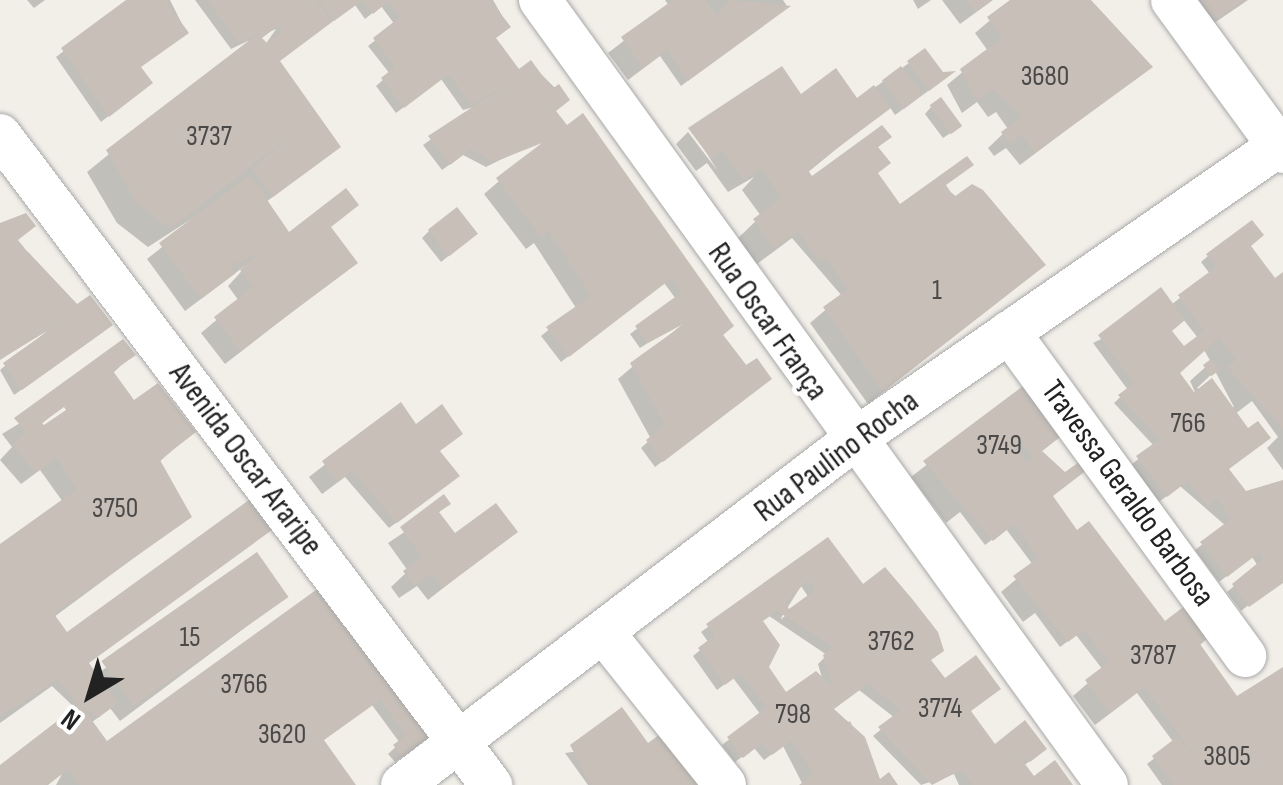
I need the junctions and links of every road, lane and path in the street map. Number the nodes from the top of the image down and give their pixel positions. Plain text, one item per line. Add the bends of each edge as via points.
1 (540, 0) edge
2 (1172, 0) edge
3 (0, 135) edge
4 (1282, 147) edge
5 (1009, 332) junction
6 (851, 442) junction
7 (607, 636) junction
8 (1245, 656) dead end
9 (458, 742) junction
10 (402, 785) edge
11 (491, 785) edge
12 (724, 785) edge
13 (1107, 785) edge

1 - 6 street, Rua Oscar França
2 - 4 street
3 - 9 street, Avenida Oscar Araripe
4 - 5 street, Rua Paulino Rocha
5 - 6 street, Rua Paulino Rocha
5 - 8 street, Travessa Geraldo Barbosa
6 - 7 street, Rua Paulino Rocha
6 - 13 street, Rua Oscar França
7 - 9 street, Rua Paulino Rocha
7 - 12 street
9 - 10 street, Rua Paulino Rocha
9 - 11 street, Avenida Oscar Araripe

